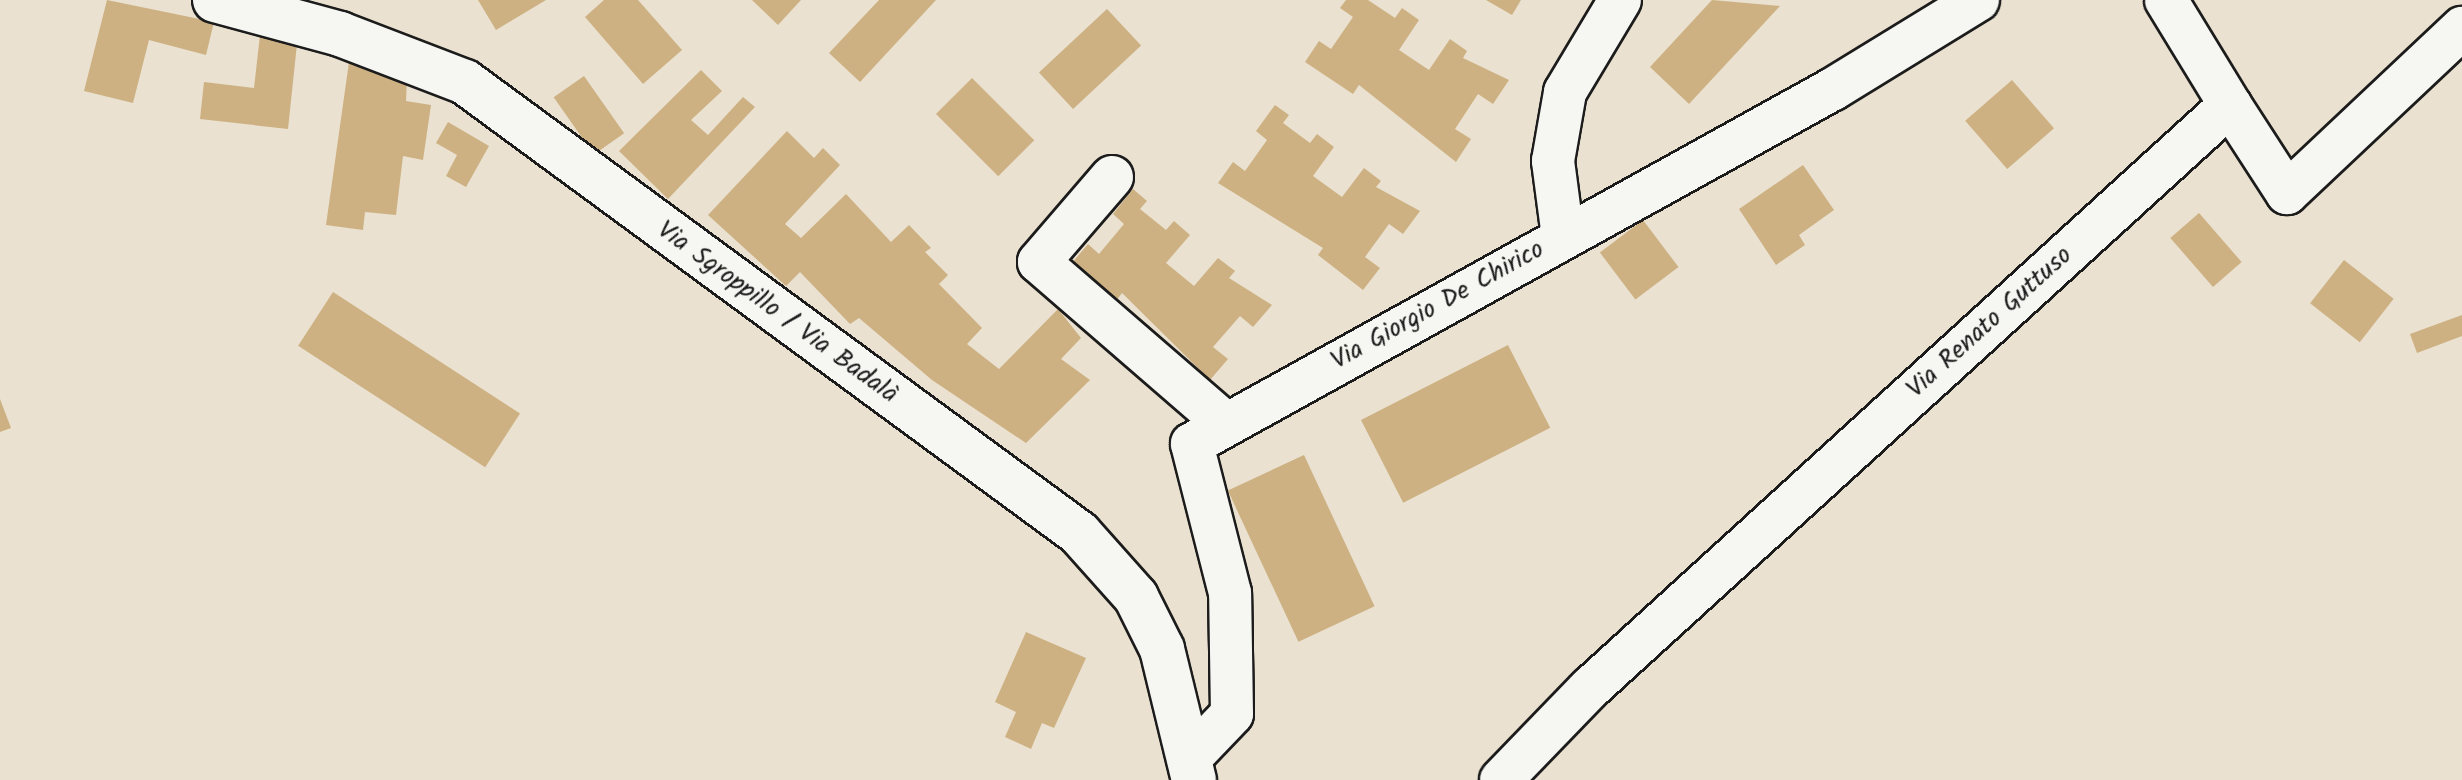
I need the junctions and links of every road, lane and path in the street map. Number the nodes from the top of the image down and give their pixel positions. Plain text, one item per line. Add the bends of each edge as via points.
1 (306, 0) edge
2 (1620, 0) edge
3 (1978, 0) edge
4 (2166, 0) edge
5 (228, 4) edge
6 (2462, 28) edge
7 (2230, 105) junction
8 (1112, 177) dead end
9 (1563, 237) junction
10 (1226, 424) junction
11 (1192, 770) edge
12 (1501, 780) edge

1 - 5 street
2 - 9 street via 1565,92 1553,161
3 - 9 street, Via Giorgio De Chirico
4 - 7 street
5 - 11 main road, Via Sgroppillo / Via Badalà via 340,34 465,82 1079,533 1136,597 1155,636
6 - 7 street via 2287,193
7 - 12 street, Via Renato Guttuso via 1589,689
8 - 10 street via 1039,262
9 - 10 street, Via Giorgio De Chirico
10 - 11 street, Via Giorgio De Chirico via 1192,444 1230,593 1232,714

